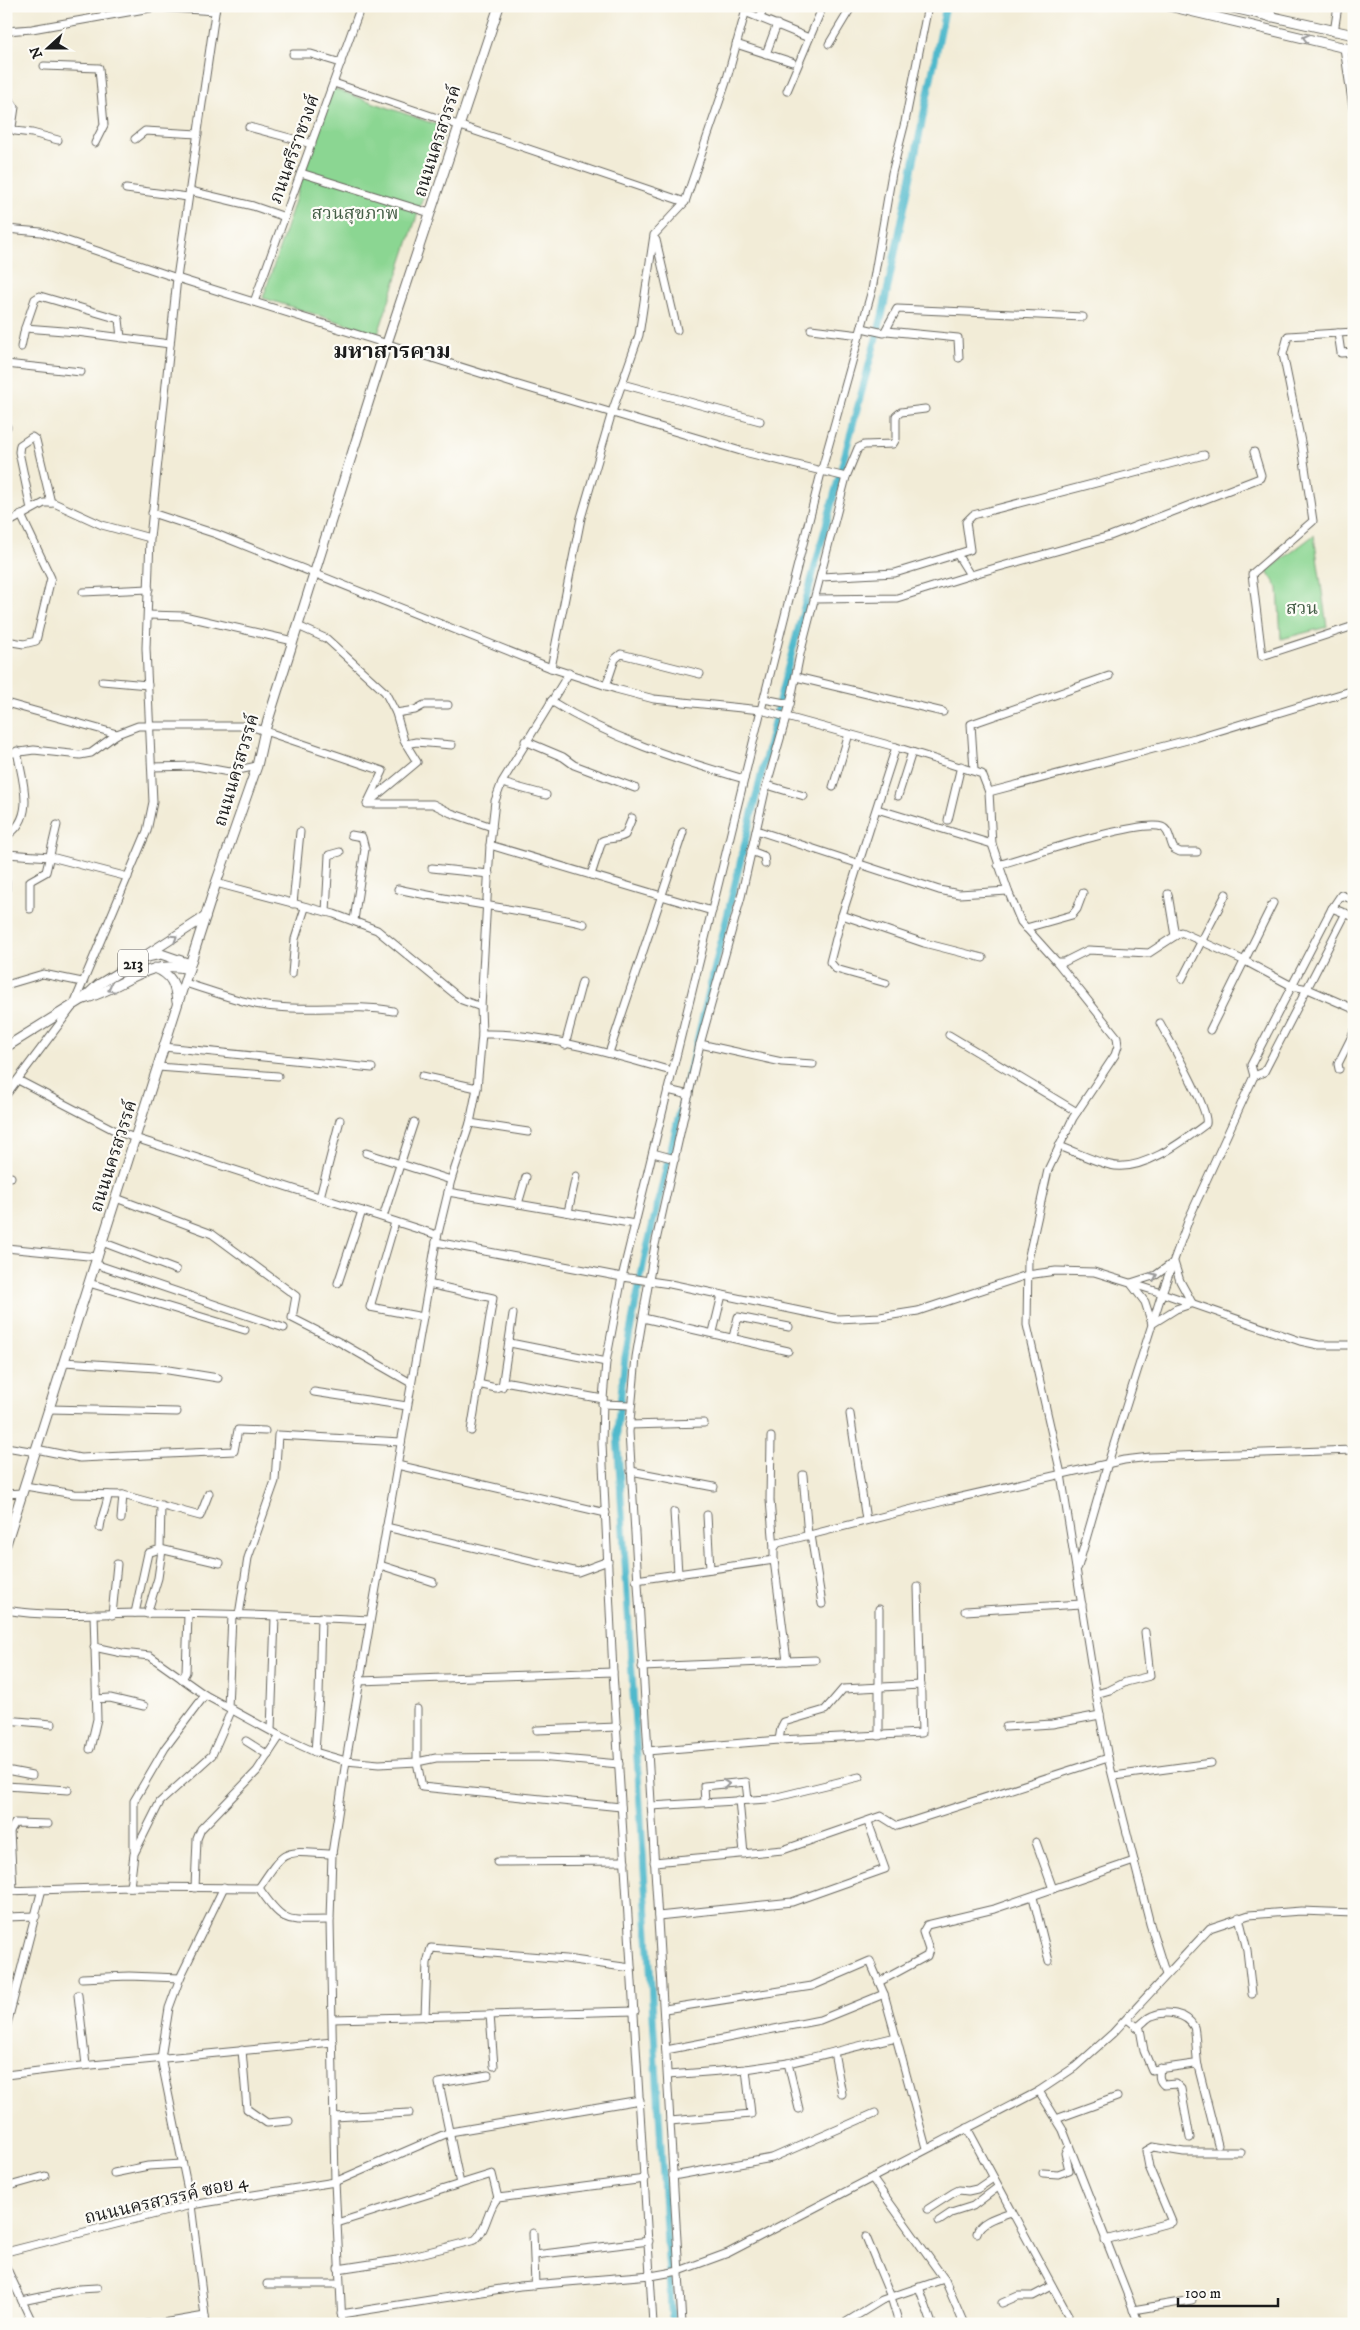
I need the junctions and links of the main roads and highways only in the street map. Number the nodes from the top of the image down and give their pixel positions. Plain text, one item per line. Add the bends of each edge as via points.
1 (499, 6) edge
2 (1169, 6) edge
3 (1224, 6) edge
4 (1350, 35) edge
5 (1344, 48) junction
6 (1354, 50) edge
7 (206, 917) junction
8 (142, 958) junction
9 (190, 967) junction
10 (149, 969) junction
11 (83, 999) junction
12 (178, 1004) junction
13 (6, 1047) edge
14 (6, 1544) edge

1 - 7 main road, ถนนนครสวรรค์ via 387,343 265,730 257,766
5 -> 2 main road
3 - 4 main road
4 - 5 main road
5 - 6 main road
8 -> 7 main road
7 - 9 main road, ถนนนครสวรรค์
8 - 9 main road, 213 via 161,954
8 - 11 main road, 213 via 98,985
9 - 10 main road, 213
9 - 12 main road, ถนนนครสวรรค์
10 -> 11 main road, 213 via 102,994
10 - 12 main road via 171,977 176,986
11 - 13 main road, 213
12 - 14 main road, ถนนนครสวรรค์

